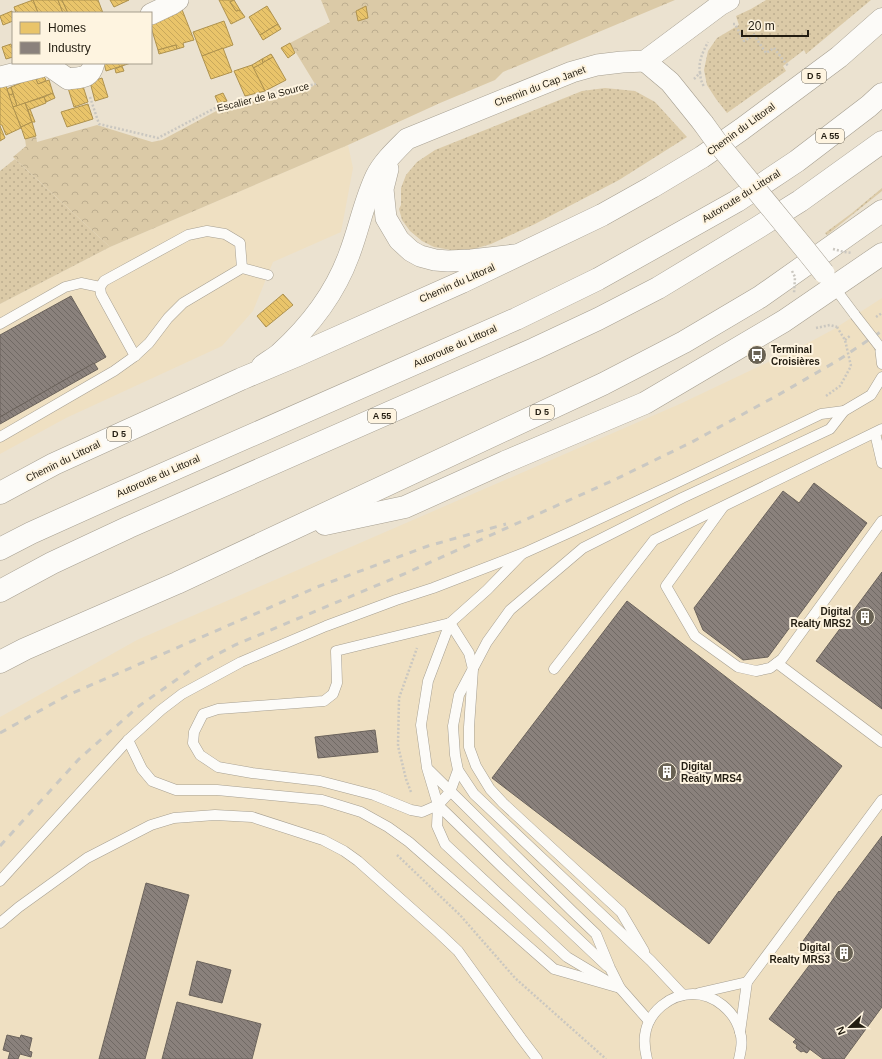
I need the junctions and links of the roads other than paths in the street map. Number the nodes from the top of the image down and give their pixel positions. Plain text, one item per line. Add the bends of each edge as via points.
1 (178, 0) edge
2 (729, 0) edge
3 (152, 14) edge
4 (882, 19) edge
5 (645, 61) junction
6 (89, 70) edge
7 (0, 77) edge
8 (882, 94) edge
9 (882, 142) edge
10 (391, 154) junction
11 (882, 211) edge
12 (521, 254) junction
13 (882, 254) edge
14 (242, 268) junction
15 (268, 275) dead end
16 (829, 280) junction
17 (100, 287) junction
18 (0, 324) edge
19 (135, 356) junction
20 (882, 364) edge
21 (882, 377) edge
22 (241, 379) junction
23 (844, 410) junction
24 (878, 431) edge
25 (0, 437) edge
26 (882, 463) edge
27 (0, 493) edge
28 (723, 507) junction
29 (882, 521) edge
30 (286, 532) junction
31 (0, 549) edge
32 (524, 552) junction
33 (0, 591) edge
34 (450, 623) junction
35 (0, 662) edge
36 (777, 663) junction
37 (473, 669) junction
38 (554, 669) dead end
39 (128, 740) junction
40 (882, 742) edge
41 (427, 768) junction
42 (458, 770) junction
43 (450, 792) junction
44 (882, 800) edge
45 (438, 805) junction
46 (0, 881) edge
47 (0, 923) edge
48 (651, 962) junction
49 (610, 968) junction
50 (747, 982) junction
51 (620, 988) junction
52 (694, 994) junction
53 (683, 995) junction
54 (649, 1021) junction
55 (740, 1032) junction
56 (537, 1059) edge
57 (647, 1059) edge
58 (739, 1059) edge

1 - 3 street
2 - 5 street
4 - 12 main road, Chemin du Littoral / D 5 via 839,57 702,157 602,215
5 - 10 street, Chemin du Cap Janet via 603,64 572,72 407,139
5 - 16 street, bridge via 670,82
6 - 7 street via 68,79 48,65
8 - 31 main road, Autoroute du Littoral / A 55 via 797,161 737,202 598,279 516,319 111,496
9 - 33 main road, A 55 via 758,228 658,288 598,319 129,527
10 - 12 street via 383,189 386,218 399,240 411,251 420,256 448,261
10 - 22 street, Chemin du Cap Janet via 376,175 349,256 328,298 315,316 278,355
11 - 30 main road, D 5 via 760,297 684,342 603,384
12 - 22 main road, Chemin du Littoral / D 5
13 - 16 main road
14 - 15 lane
14 - 17 lane via 240,243 225,234 207,231 188,235 104,281
14 - 19 lane via 183,303
16 - 20 lane, bridge via 880,347
16 - 30 main road via 763,334 645,403 405,507
17 - 18 lane via 81,283 65,287
17 - 19 lane via 101,294
19 - 25 lane via 114,371
21 - 23 lane via 871,395
22 - 27 main road, Chemin du Littoral / D 5 via 54,464
23 - 32 lane via 821,414
23 - 37 lane via 830,429 682,498 583,548 510,610 487,642
24 - 26 lane
24 - 28 lane
28 - 36 lane via 666,586 695,636 738,667 756,671 770,668
28 - 38 lane via 654,540
29 - 36 lane
30 - 35 main road
32 - 34 lane
32 - 39 lane via 326,626 241,662 182,694
34 - 37 lane via 469,653
34 - 41 lane via 428,681 421,725
34 - 45 lane via 336,652 337,683 333,694 324,701 218,710 203,714 194,732 193,742 200,755 218,767 320,781 374,795 422,812
36 - 40 lane
37 - 42 lane via 459,695 453,726
37 - 48 lane via 469,746 476,766 490,789 503,803 621,912
39 - 46 lane
39 - 51 lane via 142,769 152,781 176,790 217,790 322,800 361,812 409,842 554,969
41 - 43 lane
41 - 45 lane
42 - 43 lane
42 - 48 lane via 474,794
43 - 45 lane
43 - 49 lane via 596,934
44 - 50 lane
45 - 49 lane
45 - 51 lane via 437,826 445,844 567,957
47 - 56 lane via 88,858 151,825 174,818 215,815 252,817 323,840 358,861 458,952
48 - 53 lane
49 - 51 lane
50 - 52 lane
50 - 55 lane
51 - 54 lane
52 - 53 lane
52 - 55 lane via 709,997 723,1005 734,1017
53 - 54 lane via 663,1004
54 - 57 lane via 644,1046
55 - 58 lane

